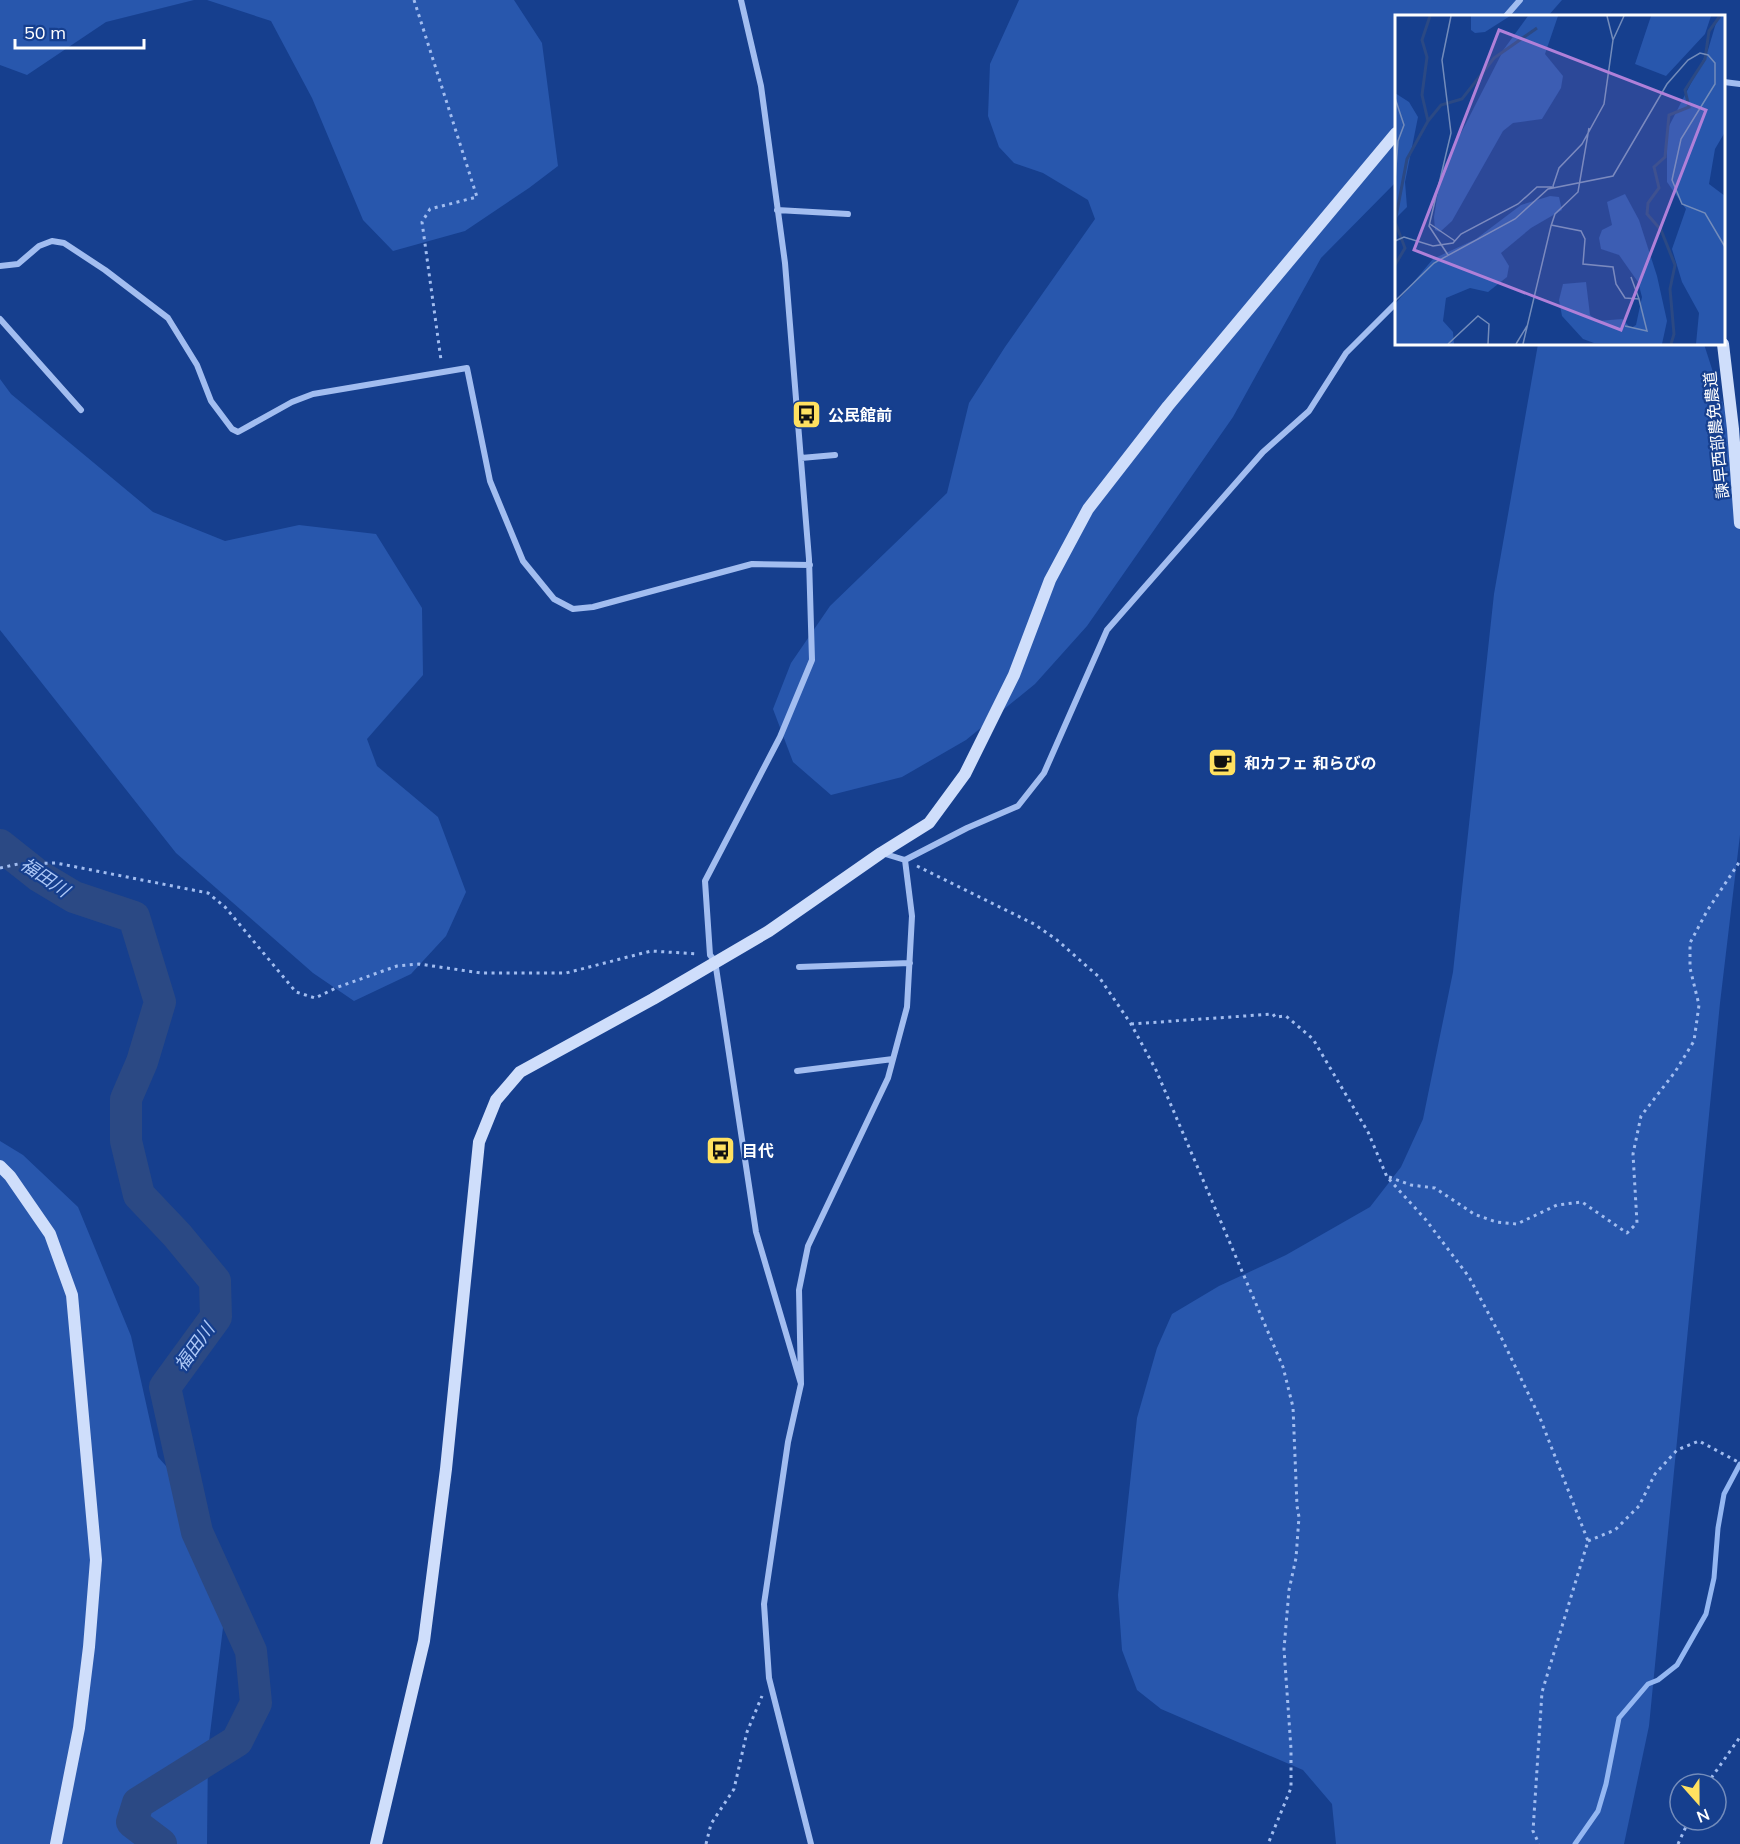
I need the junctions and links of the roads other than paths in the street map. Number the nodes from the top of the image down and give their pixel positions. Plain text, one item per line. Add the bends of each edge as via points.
1 (741, 0) edge
2 (1520, 0) edge
3 (1507, 15) edge
4 (1725, 82) edge
5 (1740, 84) edge
6 (1395, 134) edge
7 (777, 210) junction
8 (848, 214) dead end
9 (0, 266) edge
10 (1395, 304) edge
11 (0, 319) edge
12 (1723, 345) edge
13 (81, 410) dead end
14 (835, 455) dead end
15 (801, 458) junction
16 (1740, 523) edge
17 (810, 566) junction
18 (881, 853) junction
19 (905, 860) junction
20 (713, 958) junction
21 (910, 963) junction
22 (799, 967) dead end
23 (893, 1059) junction
24 (797, 1071) dead end
25 (0, 1166) edge
26 (801, 1384) junction
27 (56, 1844) edge
28 (376, 1844) edge
29 (811, 1844) edge

1 - 7 street via 761,86
2 - 3 street
4 - 5 street
6 - 18 street via 1167,406 1088,509 1050,580 1014,675 965,774 929,823
7 - 8 street
7 - 15 street
9 - 17 street via 18,264 39,246 52,241 64,243 105,270 168,318 197,365 211,401 238,432 313,394 467,368 490,482 523,561 554,599 573,609 593,608 752,564
10 - 19 street via 1346,353 1309,411 1263,452 1107,630 1044,773 1018,806
11 - 13 street
12 - 16 street, 諫早西部農免農道
14 - 15 street
15 - 17 street
17 - 20 street via 812,660 780,737 705,881
18 - 19 street
18 - 20 street via 769,931
19 - 21 street via 912,916
20 - 26 street via 756,1232
20 - 28 street via 653,999 520,1072 496,1100 480,1142 447,1468 424,1641
21 - 22 street
21 - 23 street via 907,1007
23 - 24 street
23 - 26 street via 888,1078 808,1246 799,1290
25 - 27 street via 50,1234 72,1295 96,1560 79,1728
26 - 29 street via 788,1442 764,1604 769,1678

